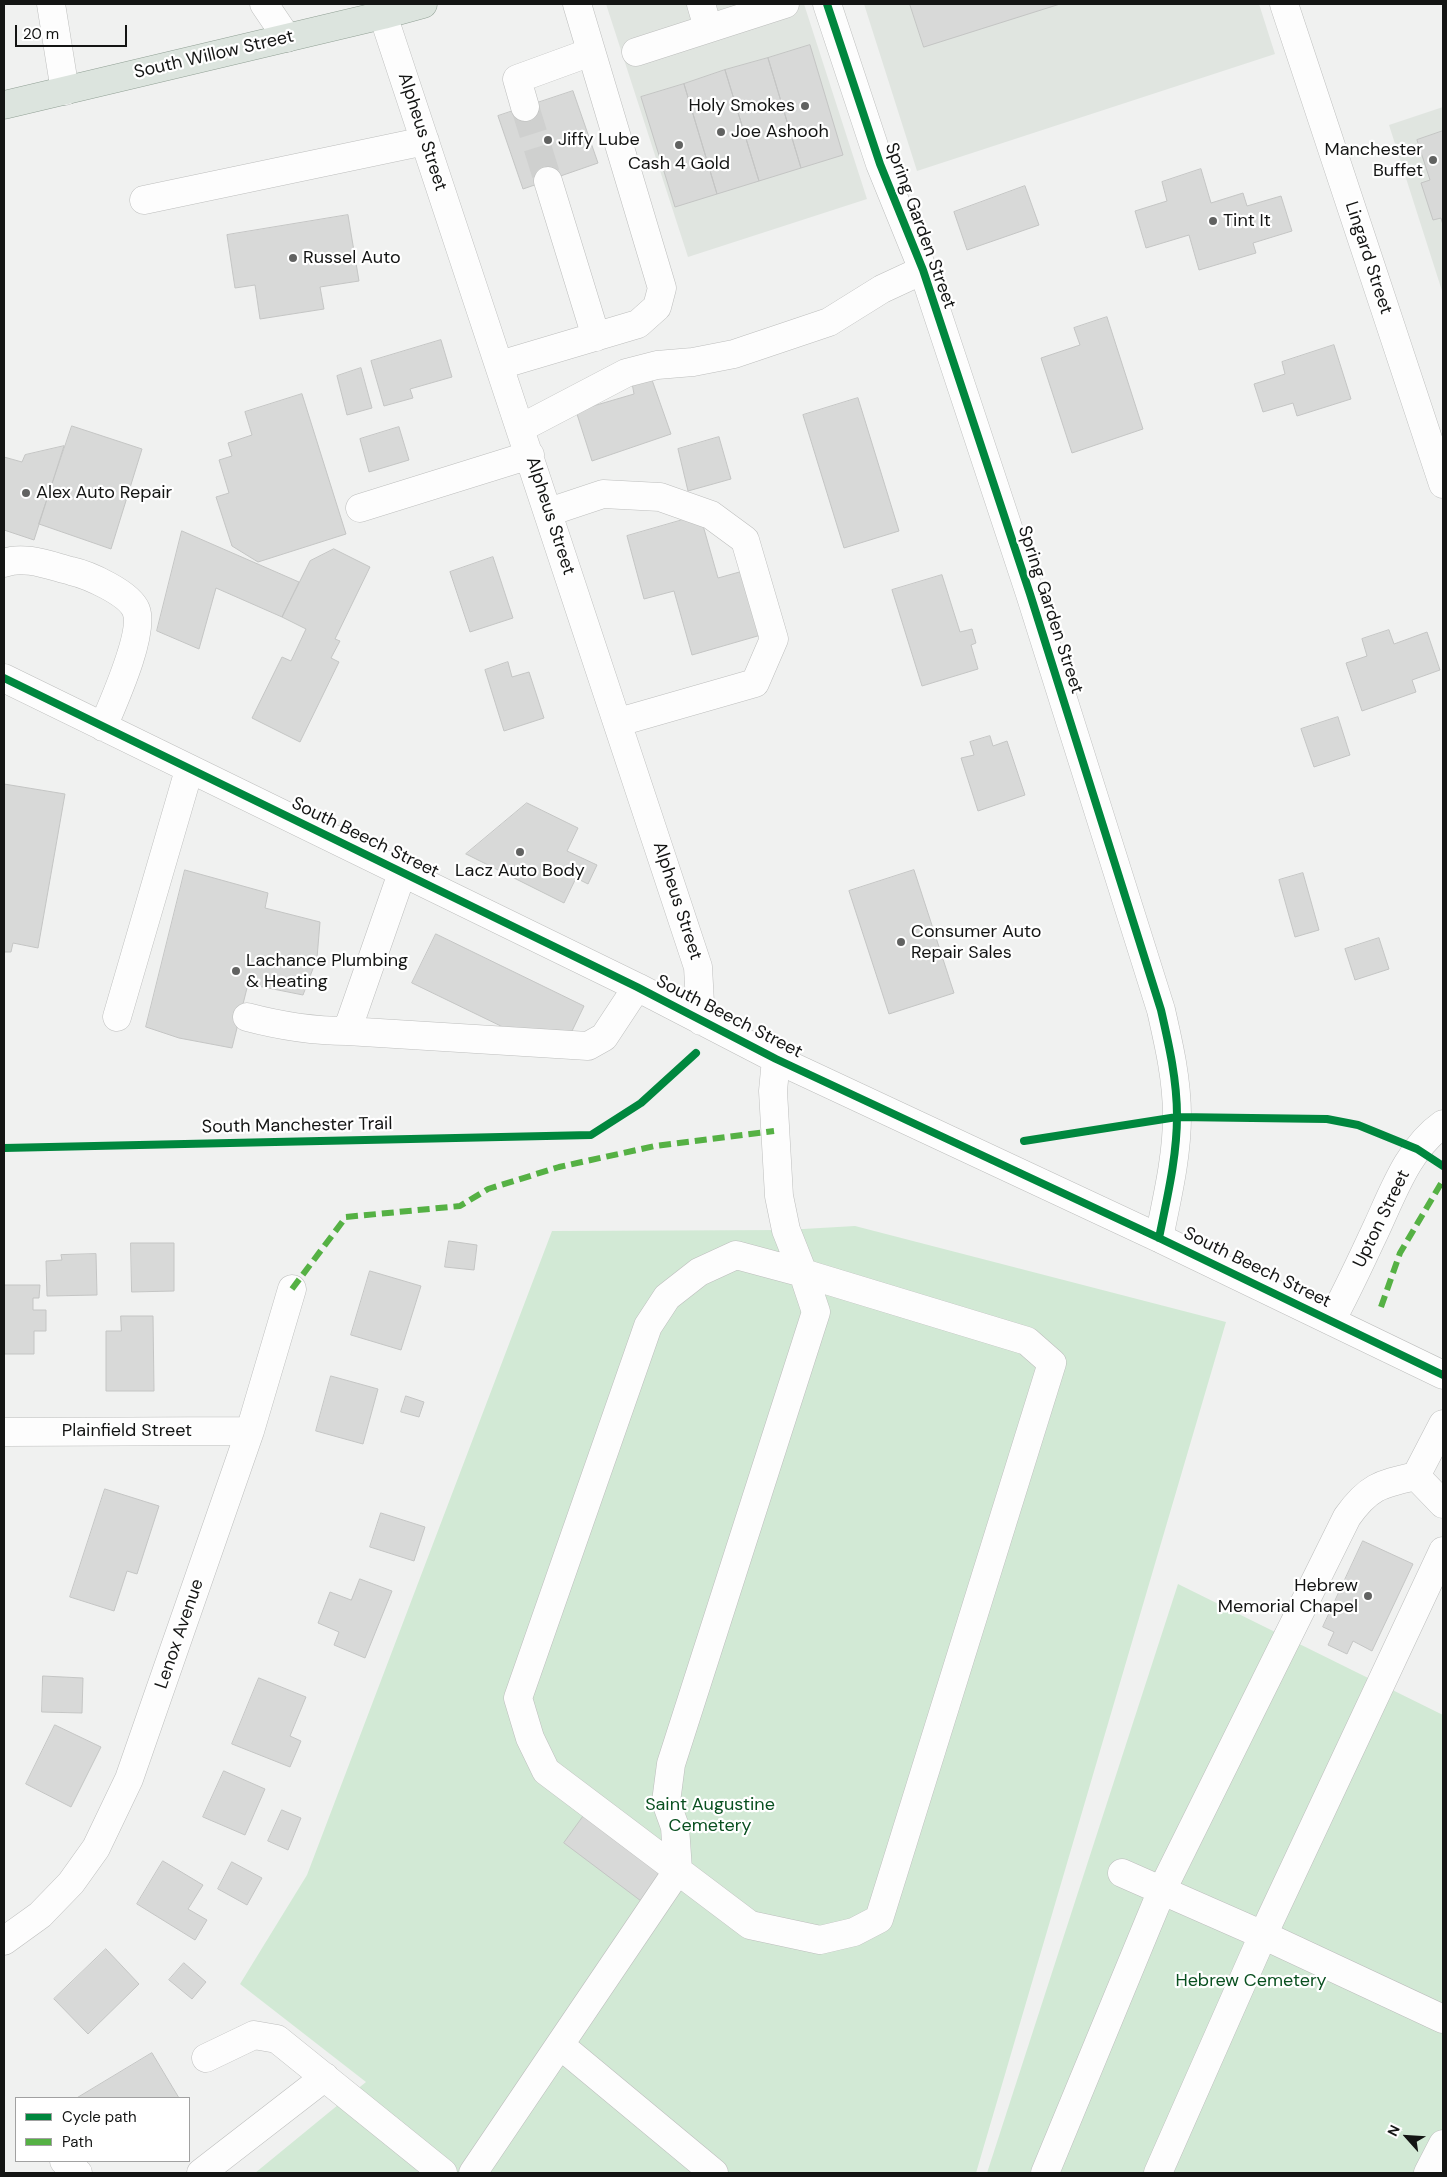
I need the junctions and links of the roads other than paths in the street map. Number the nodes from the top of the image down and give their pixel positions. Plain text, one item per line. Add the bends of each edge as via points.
1 (51, 4) edge
2 (264, 4) edge
3 (423, 4) edge
4 (577, 4) edge
5 (785, 4) edge
6 (827, 4) edge
7 (1284, 4) edge
8 (383, 15) junction
9 (704, 16) edge
10 (287, 38) junction
11 (591, 52) junction
12 (636, 52) dead end
13 (65, 90) junction
14 (4, 105) edge
15 (525, 107) tunnel mouth
16 (425, 141) junction
17 (548, 181) tunnel mouth
18 (144, 200) dead end
19 (923, 270) junction
20 (596, 337) junction
21 (500, 365) junction
22 (521, 428) junction
23 (530, 455) junction
24 (1443, 484) edge
25 (360, 508) dead end
26 (549, 512) junction
27 (4, 563) edge
28 (4, 678) edge
29 (619, 722) junction
30 (104, 727) junction
31 (189, 770) junction
32 (402, 873) junction
33 (637, 987) junction
34 (117, 1017) dead end
35 (247, 1017) dead end
36 (701, 1021) junction
37 (347, 1031) junction
38 (776, 1059) junction
39 (1443, 1124) edge
40 (1159, 1238) junction
41 (803, 1273) junction
42 (292, 1289) dead end
43 (1331, 1321) junction
44 (1443, 1376) edge
45 (1443, 1424) edge
46 (250, 1431) junction
47 (4, 1432) edge
48 (1416, 1476) junction
49 (1443, 1504) edge
50 (1443, 1551) edge
51 (678, 1870) junction
52 (1122, 1873) dead end
53 (1162, 1890) junction
54 (1263, 1935) junction
55 (4, 1941) edge
56 (1443, 2019) edge
57 (560, 2045) junction
58 (206, 2058) dead end
59 (325, 2077) junction
60 (1443, 2144) edge
61 (65, 2162) edge
62 (78, 2173) edge
63 (201, 2173) edge
64 (443, 2173) edge
65 (473, 2173) edge
66 (714, 2173) edge
67 (1045, 2173) edge
68 (1158, 2173) edge
69 (1428, 2173) edge

1 - 13 street
2 - 10 street
3 - 8 main road, South Willow Street
4 - 11 street
5 - 9 street
6 - 19 street, Spring Garden Street via 880,164
7 - 24 street, Lingard Street
8 - 10 main road, South Willow Street
8 - 16 street, Alpheus Street
9 - 12 street
10 - 13 main road, South Willow Street
11 - 15 street via 516,79
11 - 20 street via 662,288 657,307 638,324
13 - 14 main road, South Willow Street
16 - 18 street
16 - 21 street, Alpheus Street
17 - 20 street
19 - 22 street via 882,289 829,322 734,354 657,365 626,373
19 - 40 street, Spring Garden Street via 1027,584 1161,1010 1173,1064 1177,1117 1174,1165
20 - 21 street
21 - 22 street, Alpheus Street
22 - 23 street, Alpheus Street
23 - 25 street
23 - 26 street, Alpheus Street
26 - 29 street, Alpheus Street
26 - 29 street via 603,494 660,497 711,515 745,540 774,639 755,683
27 - 30 street via 30,561 80,573 125,595 136,610 136,643
28 - 30 street, South Beech Street
29 - 36 street, Alpheus Street via 698,967
30 - 31 street, South Beech Street
31 - 32 street, South Beech Street
31 - 34 street
32 - 33 street, South Beech Street
32 - 37 street
33 - 36 street, South Beech Street
33 - 37 street via 604,1037 588,1046
35 - 37 street via 315,1031
36 - 38 street, South Beech Street
38 - 40 street, South Beech Street
38 - 41 street via 773,1091 779,1196 786,1230
39 - 43 street, Upton Street via 1417,1149 1399,1179
40 - 43 street, South Beech Street
41 - 51 street via 816,1312 672,1764 666,1802 675,1827
41 - 51 street via 736,1255 699,1272 667,1297 648,1326 518,1698 530,1738 546,1771
41 - 51 street via 1027,1341 1052,1363 879,1919 854,1932 820,1940 750,1925
42 - 46 street, Lenox Avenue
43 - 44 street, South Beech Street
45 - 48 street
46 - 47 street, Plainfield Street
46 - 55 street, Lenox Avenue via 125,1788 96,1848 71,1883 40,1914
48 - 49 street
48 - 53 street via 1380,1484 1360,1498 1347,1517
50 - 54 street
51 - 57 street
52 - 53 street
53 - 54 street
53 - 67 street
54 - 56 street
54 - 68 street
57 - 65 street
57 - 66 street
58 - 59 street via 254,2035 276,2039
59 - 63 street
59 - 64 street
60 - 69 street
61 - 62 street

